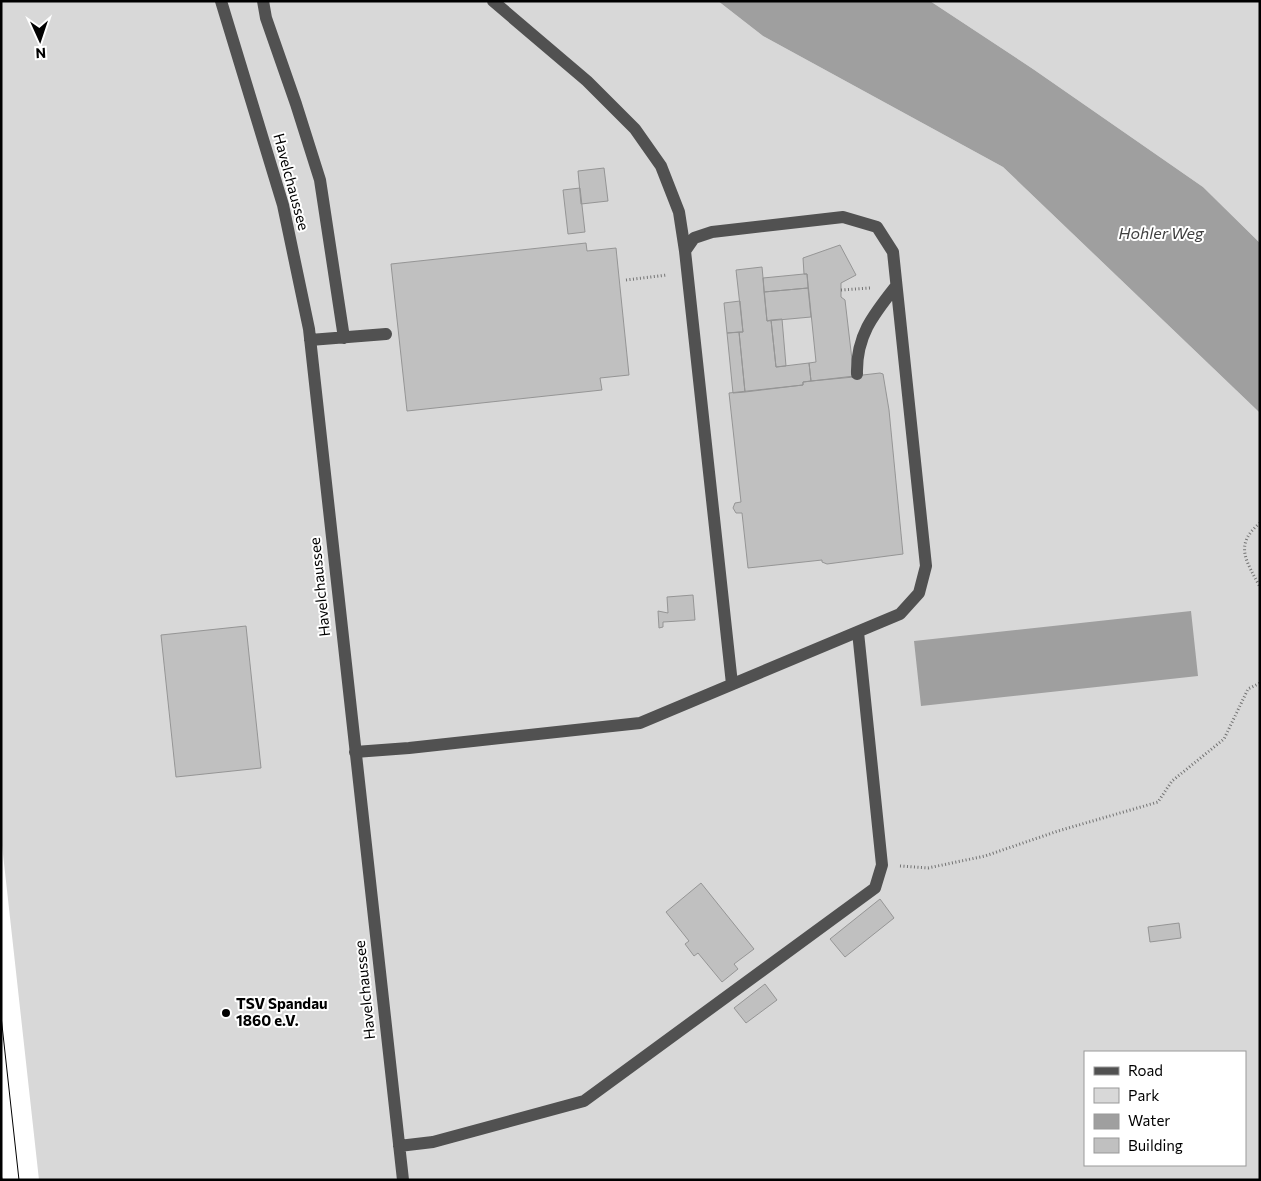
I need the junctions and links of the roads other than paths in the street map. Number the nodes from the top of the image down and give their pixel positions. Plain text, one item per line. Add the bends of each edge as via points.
1 (221, 1) edge
2 (263, 1) edge
3 (494, 1) edge
4 (685, 251) junction
5 (896, 286) junction
6 (386, 334) dead end
7 (344, 338) junction
8 (310, 340) junction
9 (857, 374) dead end
10 (858, 632) junction
11 (732, 684) junction
12 (355, 752) junction
13 (399, 1146) junction
14 (403, 1180) edge

1 - 8 street, Havelchaussee via 283,205
2 - 7 street via 320,180
3 - 4 street via 586,81 635,129 661,166 679,212
4 - 5 street via 694,238 712,232 842,217 877,227 893,252
4 - 11 street
5 - 9 street via 877,309 861,337 856,355
5 - 10 street via 926,566 919,593 900,614
6 - 7 street
7 - 8 street
8 - 12 street, Havelchaussee
10 - 11 street
10 - 13 street via 882,865 874,888 584,1101 433,1142
11 - 12 street via 640,722
12 - 13 street, Havelchaussee
13 - 14 street, Havelchaussee

